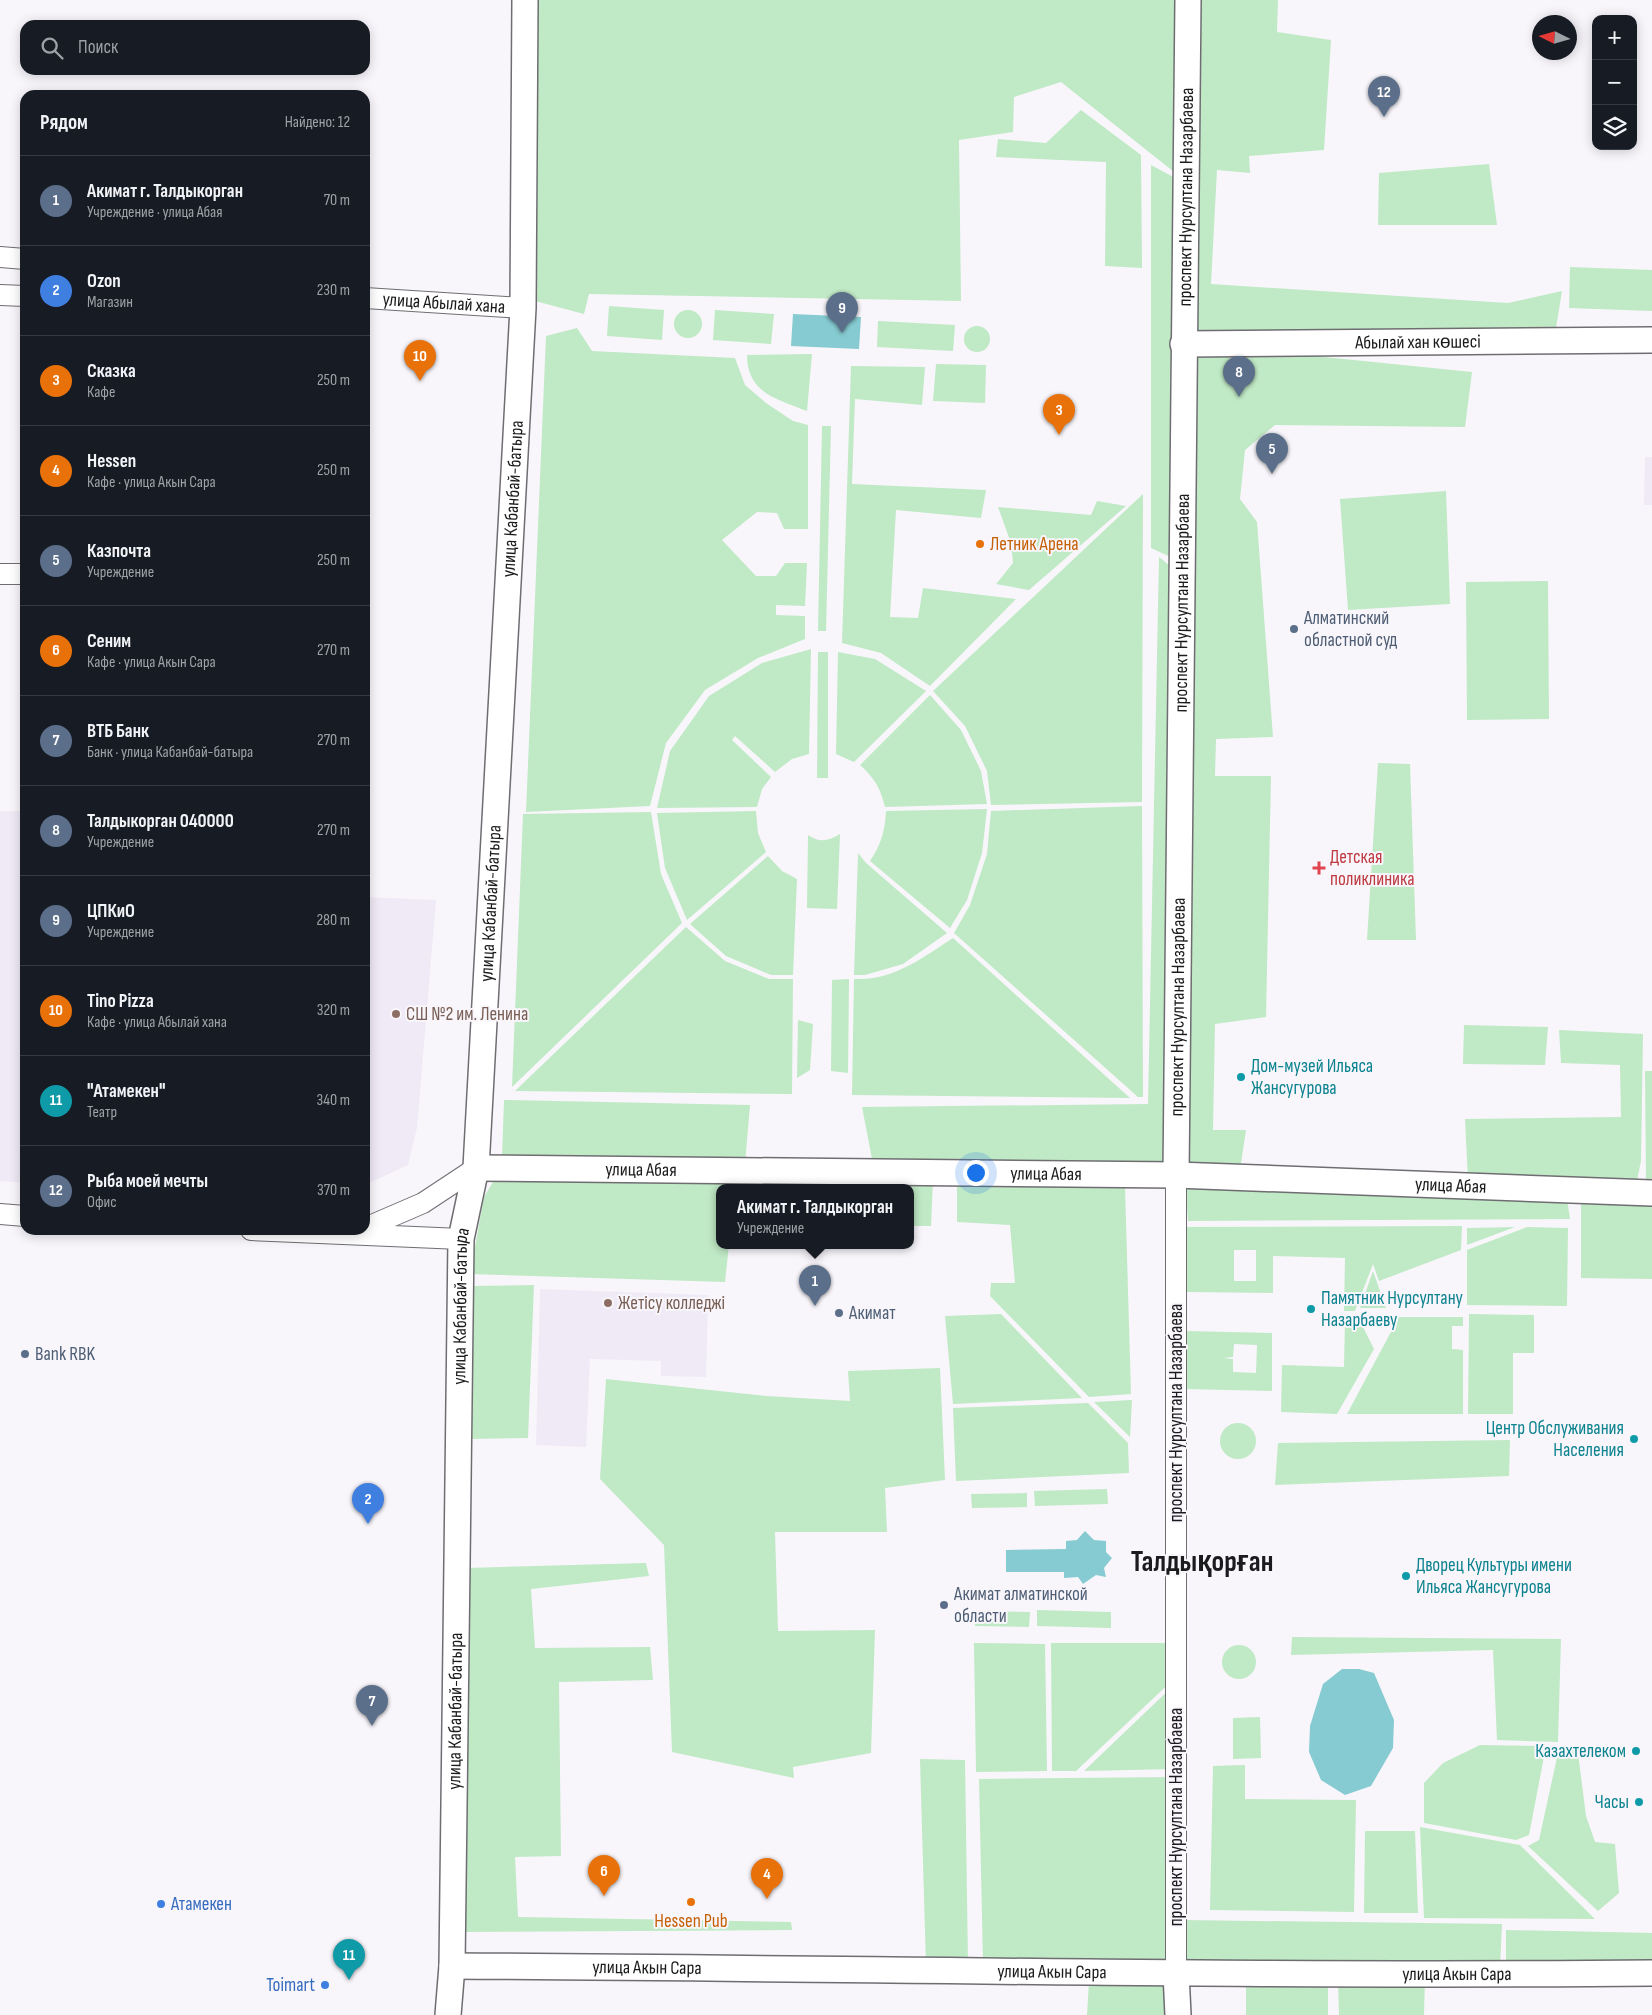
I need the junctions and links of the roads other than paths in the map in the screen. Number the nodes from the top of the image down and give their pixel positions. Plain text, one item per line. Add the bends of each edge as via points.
1 (525, 0) edge
2 (1188, 0) edge
3 (0, 257) edge
4 (20, 259) edge
5 (0, 294) edge
6 (20, 296) edge
7 (370, 298) edge
8 (523, 308) junction
9 (1652, 340) edge
10 (1183, 344) junction
11 (0, 574) edge
12 (20, 574) edge
13 (476, 1168) junction
14 (1176, 1175) junction
15 (1652, 1192) edge
16 (0, 1214) edge
17 (20, 1216) edge
18 (370, 1226) edge
19 (370, 1233) edge
20 (461, 1239) junction
21 (452, 1966) junction
22 (1176, 1973) junction
23 (1652, 1974) edge
24 (448, 2015) edge
25 (1178, 2015) edge

1 - 8 main road, улица Кабанбай-батыра
2 - 10 main road, проспект Нурсултана Назарбаева
3 - 4 street
5 - 6 street
7 - 8 street, улица Абылай хана
8 - 13 main road, улица Кабанбай-батыра
9 - 10 main road, Абылай хан көшесі
10 - 14 main road, проспект Нурсултана Назарбаева
11 - 12 street
13 - 14 main road, улица Абая
13 - 18 street via 423,1203
13 - 20 main road, улица Кабанбай-батыра
14 - 15 main road, улица Абая
14 - 22 street, проспект Нурсултана Назарбаева
16 - 17 street
19 - 20 street
20 - 21 main road, улица Кабанбай-батыра
21 - 22 main road, улица Акын Сара
21 - 24 main road, улица Кабанбай-батыра
22 - 23 main road, улица Акын Сара
22 - 25 main road, проспект Нурсултана Назарбаева

